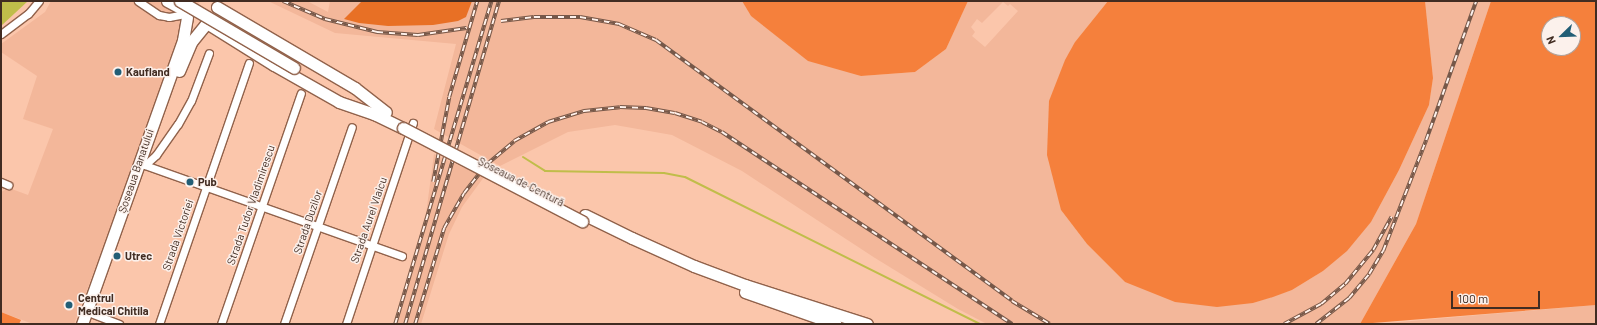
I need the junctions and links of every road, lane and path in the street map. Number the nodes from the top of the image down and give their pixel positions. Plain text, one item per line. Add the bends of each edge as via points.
1 (39, 1) edge
2 (138, 1) edge
3 (167, 1) edge
4 (194, 1) edge
5 (216, 4) edge
6 (184, 9) edge
7 (207, 24) junction
8 (1, 34) edge
9 (210, 54) dead end
10 (249, 63) dead end
11 (296, 65) junction
12 (301, 93) dead end
13 (382, 114) junction
14 (408, 125) junction
15 (352, 127) dead end
16 (142, 164) junction
17 (1, 182) edge
18 (8, 185) dead end
19 (206, 186) junction
20 (262, 205) junction
21 (583, 218) junction
22 (319, 225) junction
23 (373, 246) junction
24 (402, 256) dead end
25 (92, 319) edge
26 (82, 324) edge
27 (119, 324) edge
28 (159, 324) edge
29 (221, 324) edge
30 (284, 324) edge
31 (346, 324) edge
32 (836, 324) edge
33 (867, 324) edge

1 - 8 street via 28,14
2 - 6 street via 159,15 169,17
3 - 6 main road
4 - 11 main road, Șoseaua de Centură
5 - 7 main road, Șoseaua Banatului via 216,15
5 - 13 main road via 355,88
6 - 7 main road via 197,25
6 - 11 main road, Șoseaua de Centură, bridge
6 - 16 main road, Șoseaua Banatului via 182,40
7 - 13 main road via 339,102
7 - 16 main road, Șoseaua Banatului via 192,41 184,58
9 - 16 street via 191,101 178,124 156,155
10 - 19 street, Strada Victoriei
11 - 13 main road, Șoseaua de Centură via 344,90
12 - 20 street, Strada Tudor Vladimirescu
13 - 14 main road, Șoseaua de Centură
14 - 21 main road, Șoseaua de Centură
14 - 23 street, Strada Aurel Vlaicu
15 - 22 street, Strada Duzilor
16 - 19 street
16 - 25 main road, Șoseaua Banatului
16 - 26 main road, Șoseaua Banatului
17 - 18 street
19 - 20 street
19 - 28 street, Strada Victoriei
20 - 22 street
20 - 29 street, Strada Tudor Vladimirescu
21 - 32 main road, Șoseaua de Centură via 677,266
21 - 33 main road, Șoseaua de Centură via 694,266
22 - 23 street
22 - 30 street, Strada Duzilor
23 - 24 street
23 - 31 street, Strada Aurel Vlaicu
25 - 27 street

